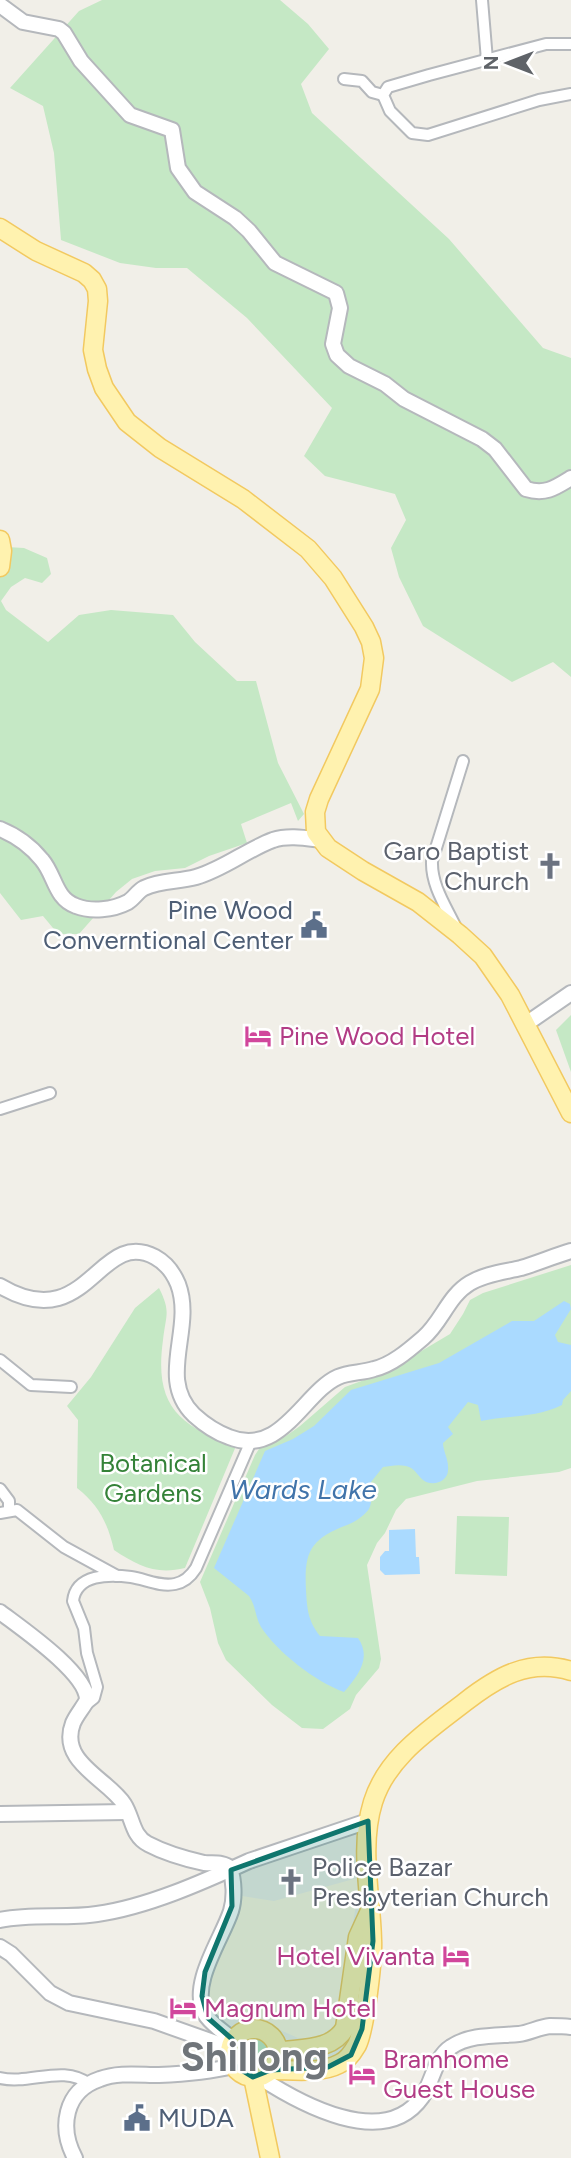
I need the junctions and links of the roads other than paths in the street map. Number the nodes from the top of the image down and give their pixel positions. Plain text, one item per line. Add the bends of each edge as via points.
1 (482, 0) edge
2 (0, 5) edge
3 (571, 44) edge
4 (487, 60) junction
5 (344, 79) dead end
6 (571, 94) edge
7 (383, 95) junction
8 (0, 228) edge
9 (571, 478) edge
10 (0, 540) edge
11 (0, 567) edge
12 (463, 761) dead end
13 (0, 829) edge
14 (321, 840) junction
15 (460, 935) junction
16 (571, 993) edge
17 (526, 1024) junction
18 (50, 1093) dead end
19 (0, 1109) edge
20 (571, 1113) edge
21 (571, 1251) edge
22 (0, 1286) edge
23 (0, 1360) edge
24 (71, 1387) dead end
25 (251, 1441) junction
26 (0, 1489) edge
27 (5, 1512) edge
28 (118, 1577) junction
29 (0, 1612) edge
30 (571, 1671) edge
31 (85, 1706) junction
32 (127, 1812) junction
33 (0, 1814) edge
34 (368, 1821) junction
35 (231, 1870) junction
36 (369, 1913) junction
37 (0, 1920) edge
38 (0, 1947) edge
39 (571, 2026) edge
40 (231, 2044) junction
41 (278, 2052) junction
42 (233, 2066) junction
43 (261, 2075) junction
44 (0, 2078) edge
45 (89, 2084) junction
46 (75, 2158) edge
47 (270, 2158) edge

1 - 4 street
2 - 9 street via 23,22 64,33 81,61 130,115 172,130 178,168 195,192 235,218 275,263 336,293 340,308 333,344 343,361 482,439 526,489 551,491
3 - 4 street via 556,42
4 - 7 street via 388,87
5 - 7 street via 362,81 372,92
6 - 7 street via 428,135 412,133 390,111
8 - 14 main road via 36,251 85,272 92,280 98,301 93,350 97,369 127,422 243,499 308,549 364,627 371,642 374,673 362,710 319,799 315,822
10 - 11 main road
12 - 15 street via 432,862 434,881
13 - 14 street via 20,838 44,862 61,896 88,909 128,902 141,889 163,881 213,871 274,840
14 - 15 main road via 363,871 418,902
15 - 17 main road via 483,956
16 - 17 street
17 - 20 main road
18 - 19 street
21 - 25 street via 472,1282 450,1300 430,1332 399,1357 377,1368 337,1377 287,1424
22 - 25 street via 29,1299 53,1301 75,1292 125,1253 136,1251 158,1259 176,1279 184,1306 175,1371 181,1399 205,1425 233,1439
23 - 24 street via 32,1385
25 - 28 street via 191,1575 173,1584
26 - 27 street via 9,1501
27 - 28 street via 17,1510 64,1547
28 - 31 street via 82,1581 74,1594 97,1687 94,1699
29 - 31 street via 74,1675 87,1695
30 - 34 main road via 555,1666 527,1667 482,1687 437,1721 395,1763 384,1777
31 - 32 street via 72,1727 74,1749 82,1765 114,1793
32 - 33 street
32 - 35 street via 138,1837 148,1844 205,1863 227,1865
34 - 35 street
34 - 36 main road
35 - 37 street via 105,1913
35 - 40 street via 232,1906 205,1972 202,1996 208,2018
36 - 41 main road via 358,1937 340,2037 320,2047
36 - 43 main road via 373,1941 366,2003 351,2055 328,2067
38 - 40 street via 50,1993 69,2003
39 - 43 street via 478,2037 451,2047 443,2053 416,2105 384,2120 341,2119 275,2087
40 - 41 main road via 243,2030 263,2030 274,2038
40 - 42 main road
41 - 43 main road via 275,2065
42 - 43 main road via 240,2073
42 - 45 street via 201,2073 111,2076
43 - 47 main road
44 - 45 street via 72,2075
45 - 46 street via 65,2116

